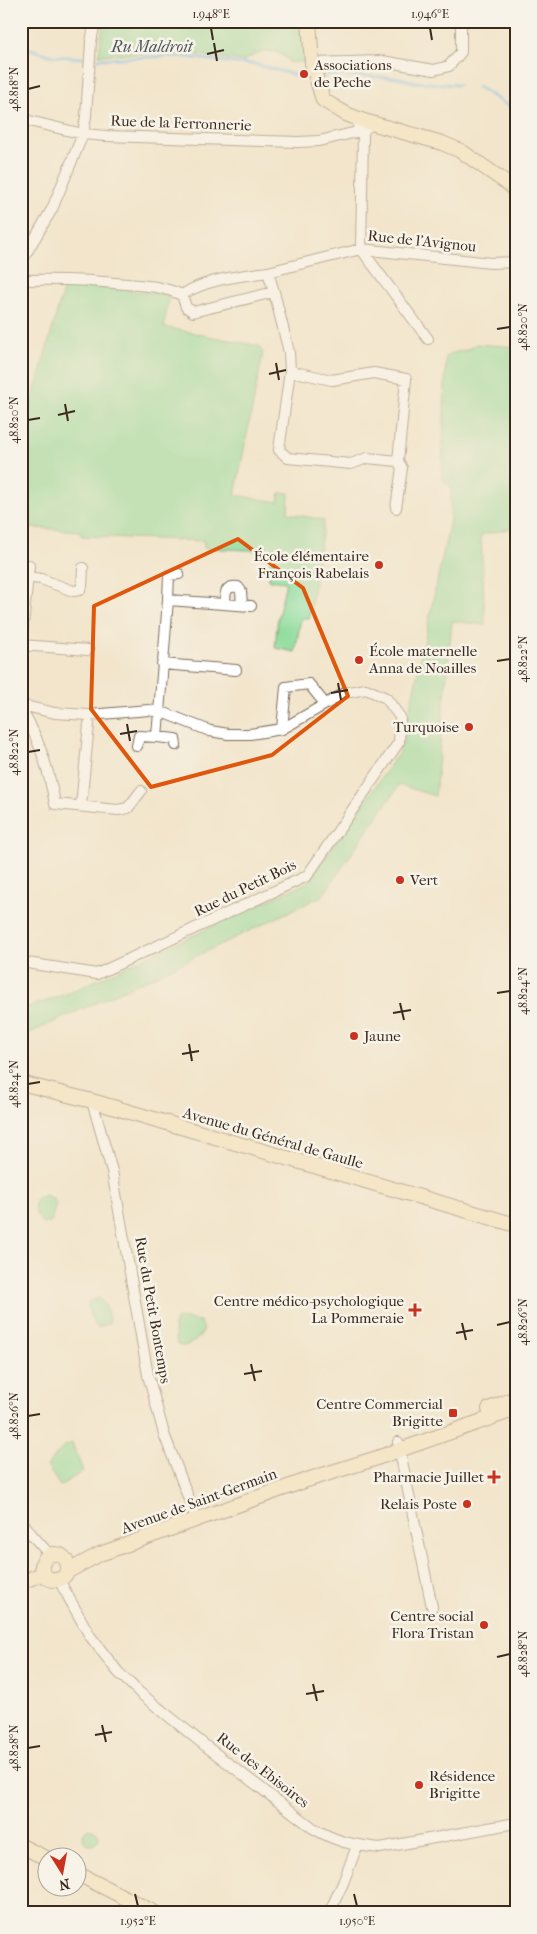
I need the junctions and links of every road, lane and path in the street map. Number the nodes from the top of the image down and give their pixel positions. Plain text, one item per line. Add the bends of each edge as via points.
1 (96, 21) edge
2 (309, 21) edge
3 (460, 21) edge
4 (312, 63) junction
5 (21, 118) edge
6 (356, 118) junction
7 (373, 124) junction
8 (83, 134) junction
9 (341, 136) junction
10 (362, 150) junction
11 (516, 192) edge
12 (361, 248) junction
13 (21, 262) edge
14 (516, 262) edge
15 (268, 272) junction
16 (21, 280) edge
17 (274, 292) junction
18 (182, 295) junction
19 (428, 339) dead end
20 (290, 371) junction
21 (398, 461) junction
22 (396, 508) dead end
23 (28, 565) dead end
24 (84, 568) dead end
25 (179, 574) dead end
26 (28, 577) junction
27 (80, 590) junction
28 (91, 595) dead end
29 (168, 600) junction
30 (225, 604) junction
31 (21, 645) edge
32 (88, 650) dead end
33 (162, 664) junction
34 (236, 670) dead end
35 (325, 704) junction
36 (21, 707) edge
37 (38, 710) junction
38 (158, 712) junction
39 (89, 724) dead end
40 (32, 727) junction
41 (282, 729) junction
42 (157, 737) junction
43 (176, 745) dead end
44 (137, 746) dead end
45 (141, 791) dead end
46 (81, 806) junction
47 (21, 962) edge
48 (21, 1083) edge
49 (92, 1101) junction
50 (516, 1225) edge
51 (516, 1398) edge
52 (516, 1409) edge
53 (399, 1446) junction
54 (21, 1520) edge
55 (197, 1520) junction
56 (50, 1555) junction
57 (64, 1570) junction
58 (44, 1574) junction
59 (21, 1582) edge
60 (432, 1607) dead end
61 (516, 1823) edge
62 (21, 1846) edge
63 (357, 1846) junction
64 (38, 1854) edge
65 (88, 1879) edge
66 (155, 1913) edge
67 (329, 1913) edge

1 - 8 street
2 - 4 street
3 - 4 street via 461,52 449,66 434,70 382,61
4 - 6 street via 324,100
5 - 8 street, Rue de la Ferronnerie
6 - 7 street
6 - 9 street, Rue de la Ferronnerie via 359,126 356,132
7 - 10 street via 365,128
7 - 11 street via 461,151
8 - 9 street, Rue de la Ferronnerie via 298,142
8 - 13 street via 52,209
9 - 10 street via 355,140
10 - 12 street
12 - 14 street, Rue de l'Avignou via 490,263
12 - 15 street, Rue de l'Avignou
12 - 19 street
15 - 17 street
15 - 18 street, Rue de l'Avignou via 214,283
16 - 18 street via 121,283 167,288
17 - 18 street via 193,312 186,307
17 - 20 street via 289,352
20 - 21 street via 332,380 374,373 406,379
20 - 21 street via 279,450 288,458 351,464 368,458
21 - 22 street via 402,468
23 - 26 street
24 - 27 street
25 - 29 street via 169,575
26 - 27 street via 73,591
26 - 31 street
27 - 28 street
29 - 30 street
29 - 33 street
30 - 30 street via 246,606 241,592 232,587 224,593
31 - 32 street
33 - 34 street
33 - 38 street
35 - 41 street, Rue du Petit Bois
35 - 41 street via 309,684 286,687
35 - 47 street, Rue du Petit Bois via 345,694 366,689 386,698 400,717 399,742 307,876 97,974
36 - 37 street, Rue du Petit Bois
36 - 40 street
37 - 38 street, Rue du Petit Bois via 90,715
37 - 40 street
38 - 41 street, Rue du Petit Bois via 228,734
38 - 42 street
39 - 46 street
40 - 46 street via 50,776 55,804
42 - 43 street via 175,739
42 - 44 street via 139,736
45 - 46 street via 128,808
48 - 49 street, Avenue du Général de Gaulle
49 - 50 street, Avenue du Général de Gaulle
49 - 55 street, Rue du Petit Bontemps via 112,1170 147,1369 164,1434
51 - 53 street, Avenue de Saint-Germain
52 - 53 street, Avenue de Saint-Germain
53 - 55 street, Avenue de Saint-Germain via 370,1452 310,1479
53 - 60 street
54 - 56 street
55 - 57 street, Avenue de Saint-Germain
56 - 57 street via 58,1555
56 - 58 street via 43,1561
57 - 58 street via 50,1580
57 - 63 street, Rue des Ebisoires via 90,1636 118,1672 140,1693 313,1828 331,1839
58 - 59 street
61 - 63 street, Rue des Ebisoires via 380,1848
62 - 64 street
63 - 67 street
65 - 66 street

